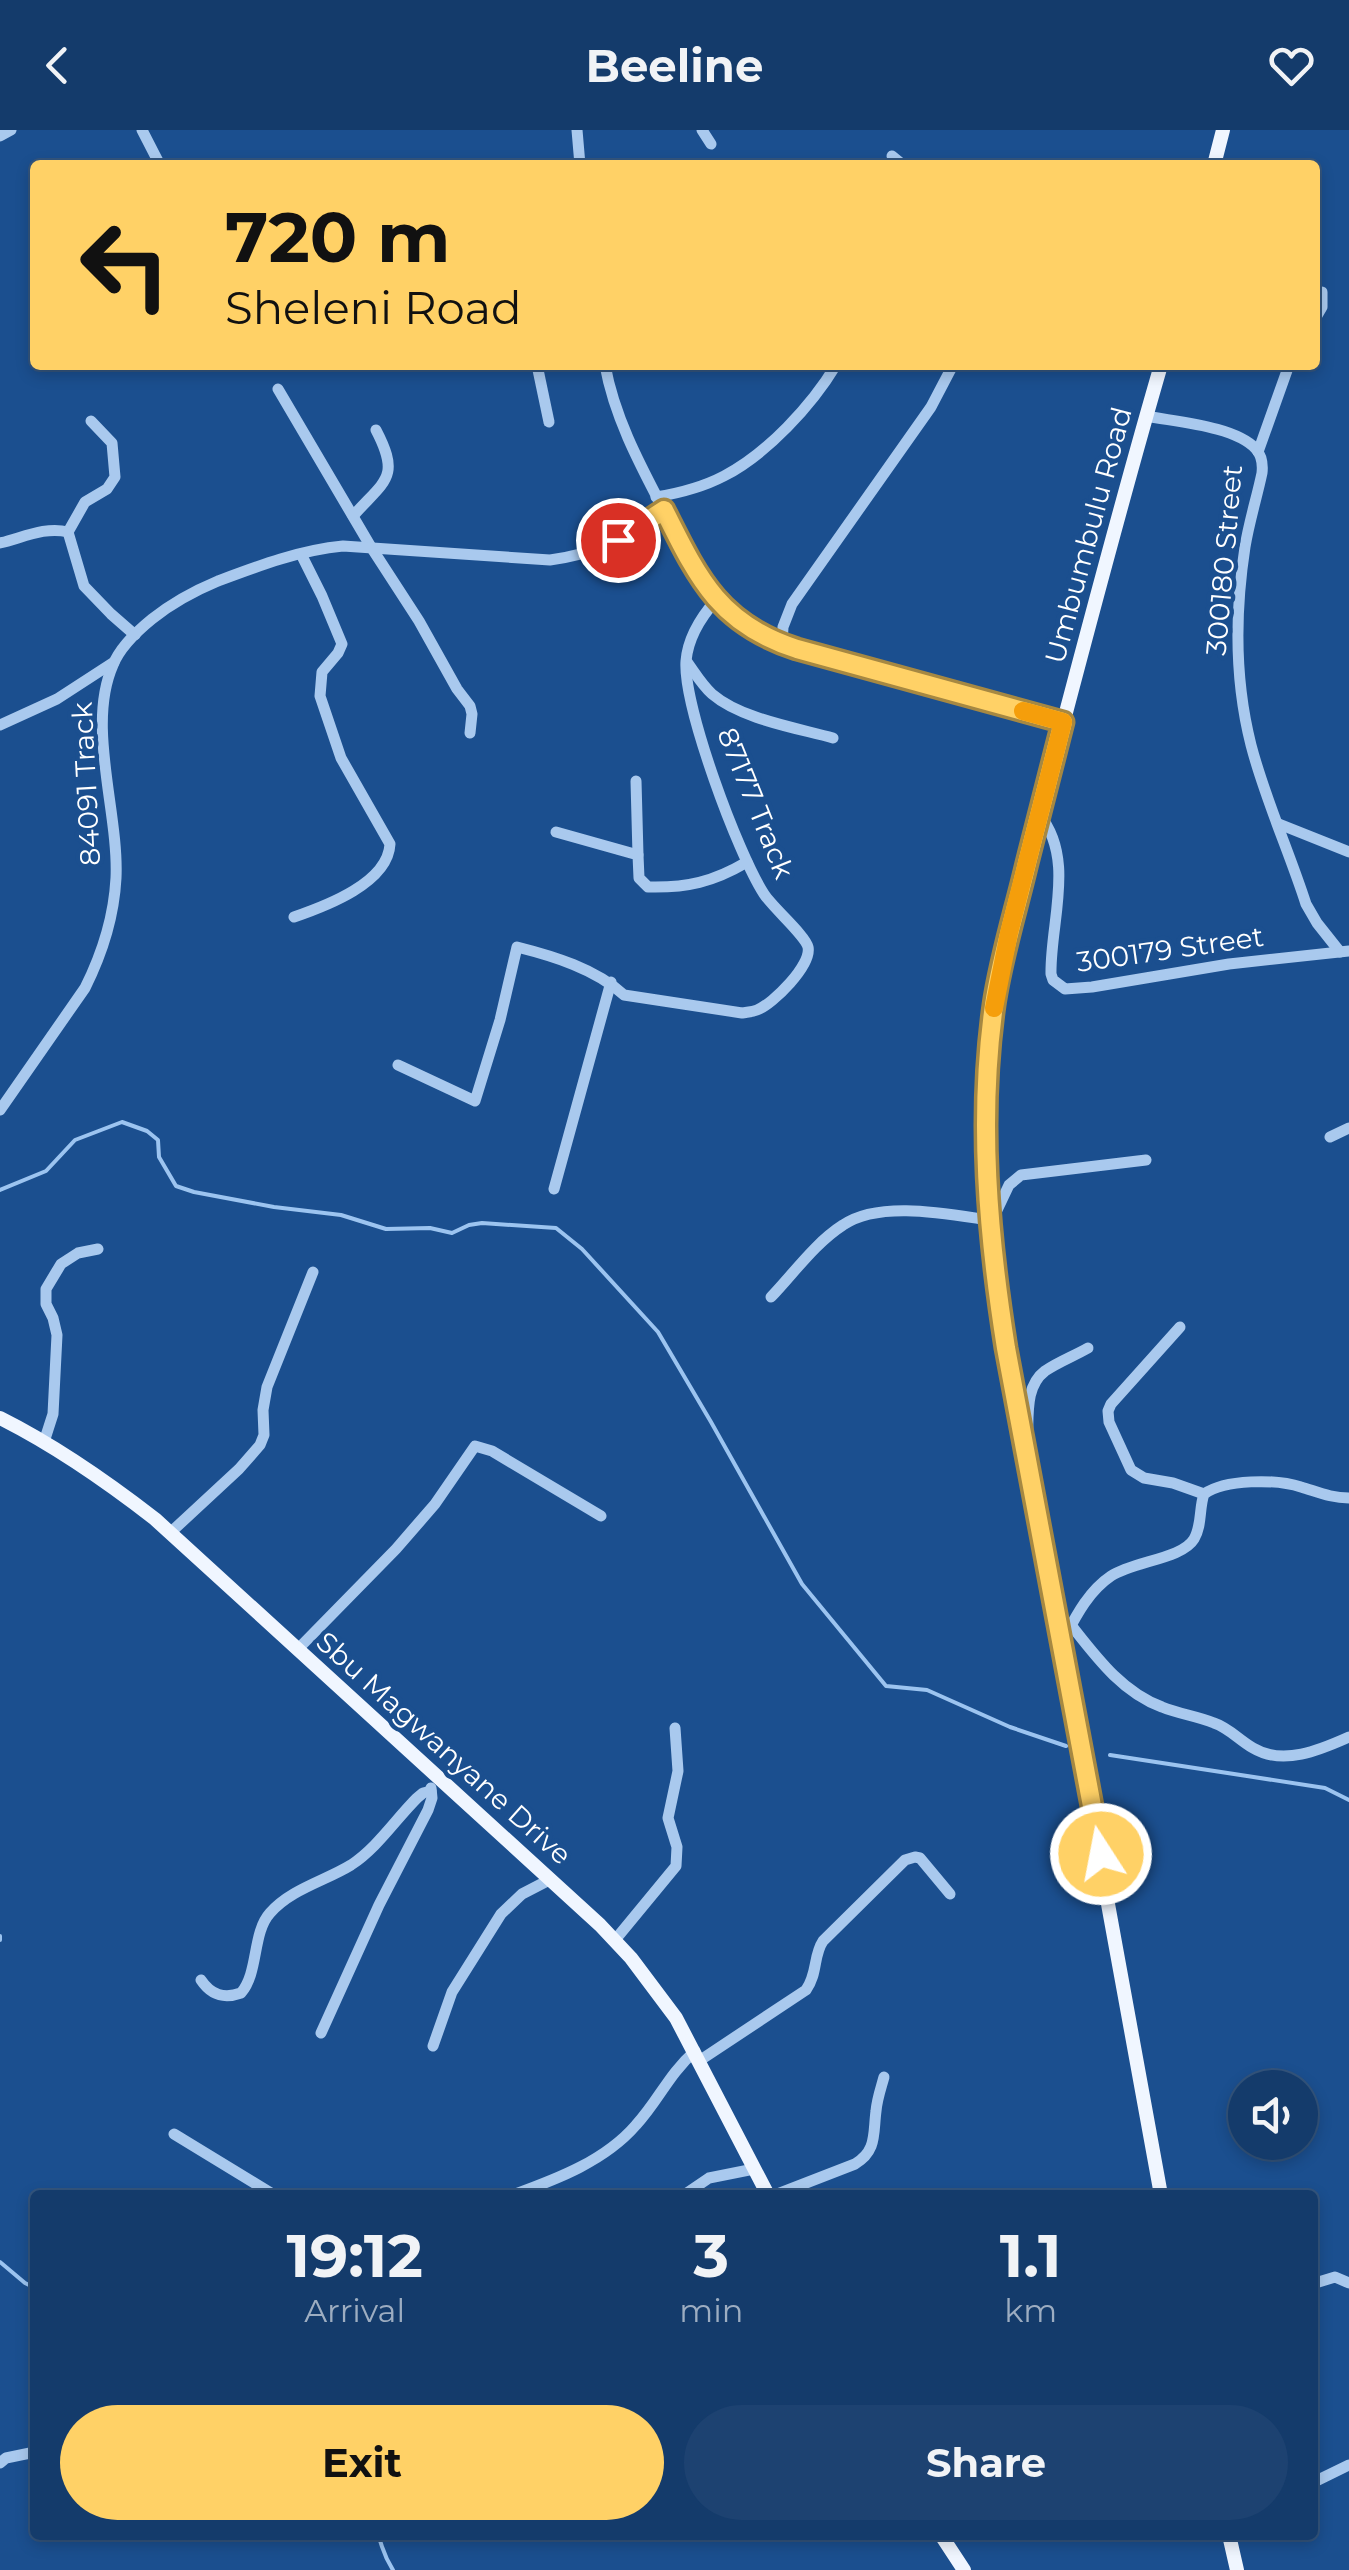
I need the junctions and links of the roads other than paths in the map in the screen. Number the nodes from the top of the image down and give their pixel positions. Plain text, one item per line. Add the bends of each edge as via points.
1 (12, 130) edge
2 (142, 130) edge
3 (577, 130) edge
4 (702, 130) edge
5 (1223, 130) edge
6 (0, 136) edge
7 (711, 144) dead end
8 (892, 156) dead end
9 (157, 160) edge
10 (580, 160) edge
11 (897, 160) edge
12 (1215, 160) edge
13 (1322, 292) dead end
14 (1320, 310) edge
15 (538, 370) edge
16 (606, 370) edge
17 (832, 370) edge
18 (950, 370) edge
19 (1160, 370) edge
20 (1287, 370) edge
21 (278, 389) dead end
22 (1146, 416) junction
23 (91, 421) dead end
24 (549, 422) dead end
25 (376, 430) dead end
26 (1258, 452) junction
27 (656, 498) junction
28 (664, 510) junction
29 (353, 516) junction
30 (68, 532) junction
31 (0, 542) edge
32 (372, 547) junction
33 (302, 554) junction
34 (716, 600) junction
35 (134, 635) junction
36 (782, 644) junction
37 (687, 654) junction
38 (114, 662) junction
39 (1063, 722) junction
40 (0, 725) edge
41 (470, 733) dead end
42 (833, 738) dead end
43 (636, 781) dead end
44 (1039, 814) junction
45 (1279, 824) junction
46 (556, 832) dead end
47 (1349, 852) edge
48 (638, 854) junction
49 (747, 862) junction
50 (294, 917) dead end
51 (1345, 952) edge
52 (611, 982) junction
53 (398, 1064) dead end
54 (0, 1110) edge
55 (1349, 1128) edge
56 (1330, 1137) dead end
57 (1146, 1160) dead end
58 (554, 1189) dead end
59 (989, 1223) junction
60 (98, 1248) dead end
61 (313, 1272) dead end
62 (771, 1297) dead end
63 (1180, 1327) dead end
64 (1088, 1348) dead end
65 (0, 1418) edge
66 (44, 1442) junction
67 (1026, 1458) junction
68 (1204, 1494) junction
69 (1349, 1498) edge
70 (600, 1516) dead end
71 (170, 1533) junction
72 (1071, 1625) junction
73 (1061, 1644) junction
74 (298, 1649) junction
75 (675, 1728) dead end
76 (1349, 1737) edge
77 (438, 1777) junction
78 (431, 1791) junction
79 (550, 1879) junction
80 (950, 1894) dead end
81 (614, 1940) junction
82 (201, 1980) dead end
83 (320, 2033) dead end
84 (433, 2046) dead end
85 (697, 2056) junction
86 (884, 2077) dead end
87 (174, 2134) dead end
88 (754, 2169) junction
89 (266, 2190) edge
90 (527, 2190) edge
91 (692, 2190) edge
92 (768, 2190) edge
93 (785, 2190) edge
94 (1160, 2190) edge
95 (1318, 2282) edge
96 (1349, 2283) edge
97 (30, 2453) edge
98 (0, 2463) edge
99 (1349, 2464) edge
100 (1318, 2480) edge
101 (943, 2540) edge
102 (1230, 2540) edge
103 (964, 2570) edge
104 (1238, 2570) edge

1 - 6 street
2 - 9 street
3 - 10 street
4 - 7 street
5 - 12 main road
8 - 11 street
13 - 14 street
15 - 24 street
16 - 27 street
17 - 27 street via 805,408 729,474
18 - 36 street via 931,408 792,604
19 - 22 main road, Umbumbulu Road
20 - 26 street
21 - 29 street
22 - 26 street, 300180 Street via 1214,430
22 - 39 main road, Umbumbulu Road
23 - 30 street via 112,443 115,477 85,502
25 - 29 street via 389,472
26 - 45 street, 300180 Street via 1262,472 1245,547 1238,651 1252,747
27 - 28 street
28 - 32 street, 84091 Track via 602,548 572,558
28 - 34 street
29 - 32 street
30 - 31 street via 44,530
30 - 35 street via 84,586
32 - 33 street, 84091 Track
32 - 41 street via 470,706
33 - 35 street, 84091 Track via 202,588
33 - 50 street via 342,644 322,672 320,696 342,758 390,844 379,872 341,898
34 - 36 street
34 - 37 street
35 - 38 street, 84091 Track
36 - 39 street
37 - 42 street via 702,684 722,701
37 - 49 street, 87177 Track via 694,710
38 - 40 street via 58,700
38 - 54 street, 84091 Track via 104,692 116,856 110,920 85,988
39 - 44 main road, Umbumbulu Road
43 - 48 street
44 - 51 street, 300179 Street via 1051,830 1058,864 1050,974 1065,989
44 - 59 main road, Umbumbulu Road via 994,1006
45 - 47 street
45 - 51 street, 300180 Street via 1306,904
46 - 48 street
48 - 49 street via 639,880 653,887 702,884
49 - 52 street, 87177 Track via 808,952 773,1000 742,1013 635,997
52 - 53 street via 518,947 474,1101
52 - 58 street
55 - 56 street
57 - 59 street via 1022,1176 1009,1185
59 - 62 street via 939,1212 848,1221
59 - 67 main road, Umbumbulu Road
60 - 66 street via 61,1264 46,1289 57,1335 53,1414
61 - 71 street via 267,1387 260,1445
63 - 68 street via 1111,1404 1108,1417 1132,1470
64 - 67 street via 1044,1371 1033,1385
65 - 66 main road, Sbu Magwanyane Drive
66 - 71 main road, Sbu Magwanyane Drive
67 - 73 main road, Umbumbulu Road
68 - 69 street via 1263,1482
68 - 72 street via 1188,1547 1114,1574
70 - 74 street via 474,1446 396,1549
71 - 74 main road, Sbu Magwanyane Drive
72 - 73 street
72 - 76 street via 1098,1660 1142,1698 1217,1724 1260,1752 1298,1754
73 - 94 main road, Umbumbulu Road
74 - 77 main road, Sbu Magwanyane Drive
75 - 81 street via 678,1771 668,1818 676,1866
77 - 78 street
77 - 79 main road, Sbu Magwanyane Drive
78 - 82 street via 354,1863 268,1914 240,1993 219,1995
78 - 83 street via 428,1810
79 - 81 main road, Sbu Magwanyane Drive
79 - 84 street via 501,1914 452,1992
80 - 85 street via 920,1858 906,1860 824,1941 806,1990
81 - 85 main road, Sbu Magwanyane Drive via 676,2018
85 - 88 main road, Sbu Magwanyane Drive
85 - 90 street via 674,2071 636,2126 611,2148
86 - 93 street via 866,2156
87 - 89 street
88 - 91 street via 710,2178
88 - 92 main road, Sbu Magwanyane Drive
95 - 96 street
97 - 98 street
99 - 100 street
101 - 103 main road
102 - 104 main road

